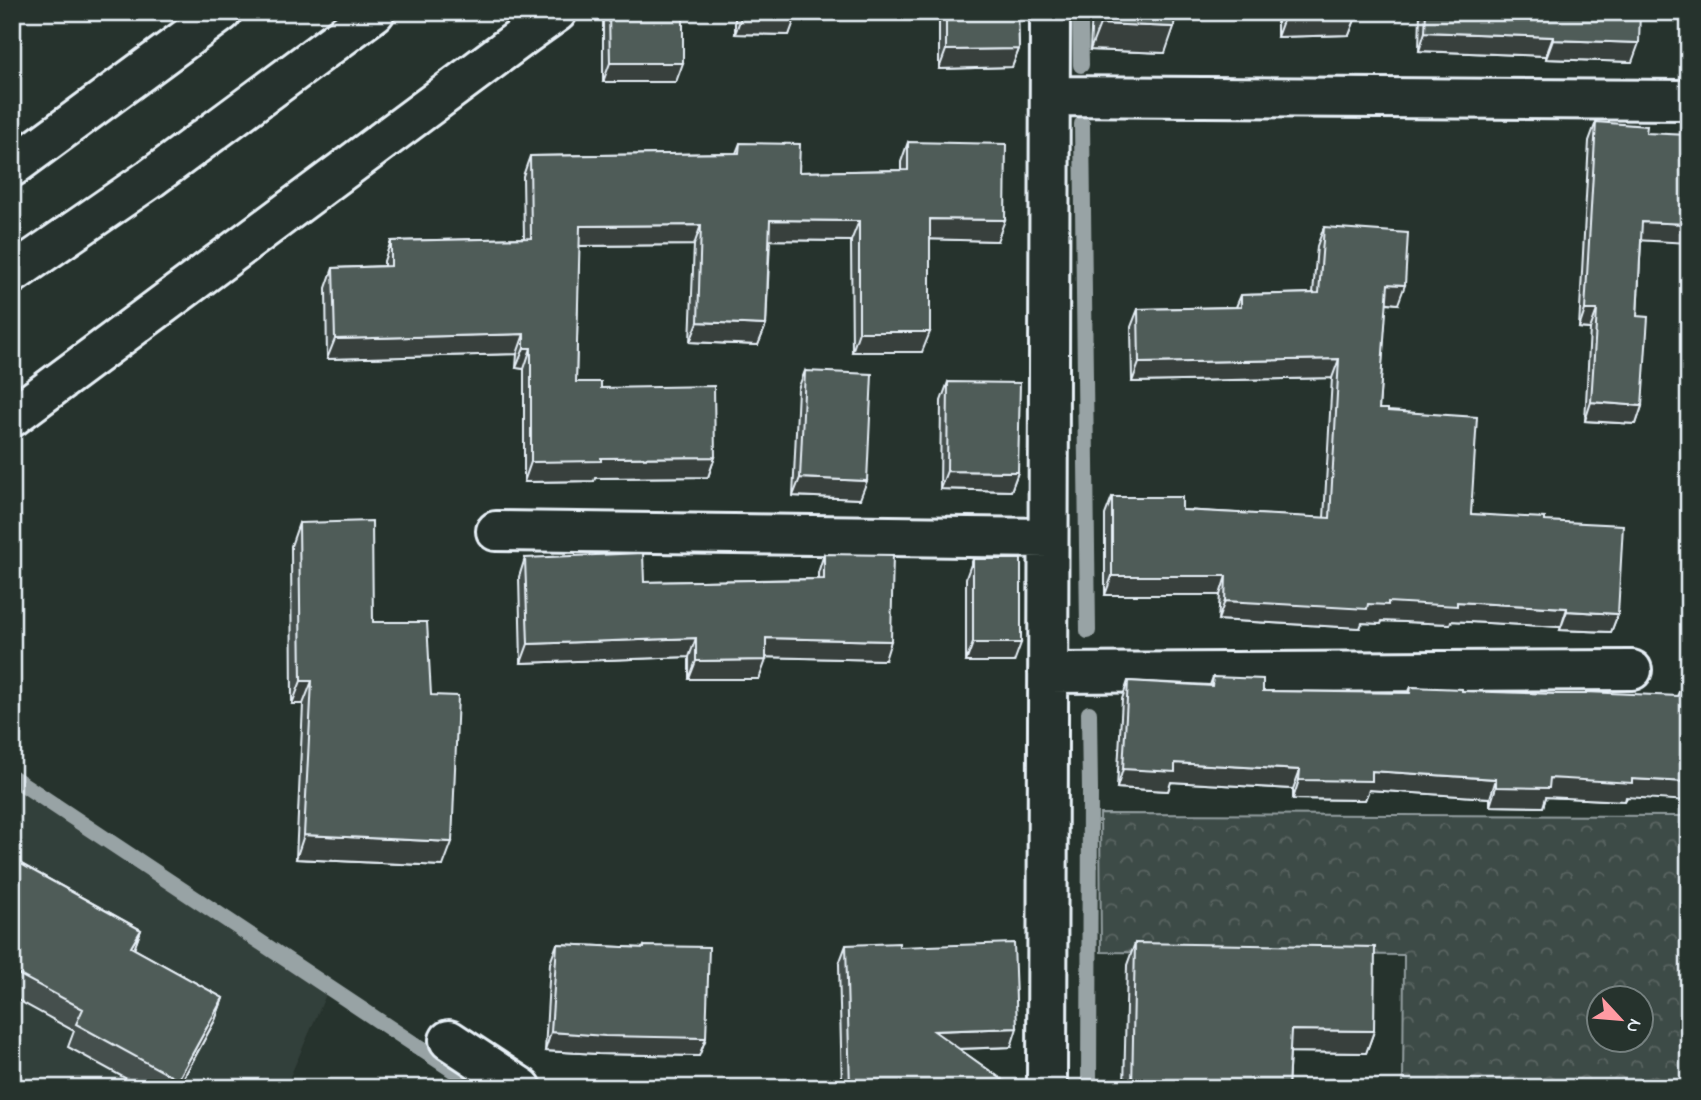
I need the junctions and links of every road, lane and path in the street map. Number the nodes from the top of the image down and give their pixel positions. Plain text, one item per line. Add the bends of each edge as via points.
1 (222, 12) edge
2 (375, 12) edge
3 (557, 12) edge
4 (1050, 12) edge
5 (1050, 96) junction
6 (1689, 100) edge
7 (12, 167) edge
8 (12, 274) edge
9 (12, 417) edge
10 (496, 531) dead end
11 (1048, 538) junction
12 (1632, 670) dead end
13 (1048, 673) junction
14 (449, 1040) dead end
15 (522, 1088) edge
16 (1047, 1088) edge

1 - 7 main road
2 - 8 main road via 151,178
3 - 9 main road
4 - 5 main road
5 - 6 main road
5 - 11 main road
10 - 11 main road
11 - 13 main road
12 - 13 main road
13 - 16 main road
14 - 15 main road

